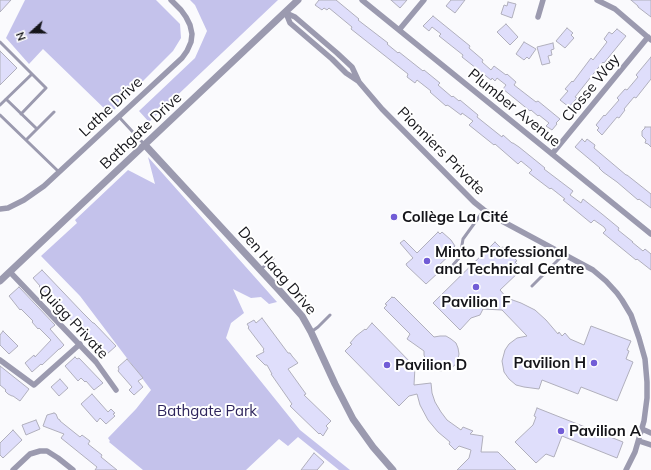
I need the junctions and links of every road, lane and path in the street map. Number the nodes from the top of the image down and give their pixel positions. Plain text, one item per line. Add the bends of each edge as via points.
1 (170, 0) edge
2 (298, 0) edge
3 (362, 0) edge
4 (424, 0) edge
5 (543, 0) edge
6 (597, 0) edge
7 (286, 13) junction
8 (538, 17) dead end
9 (399, 30) junction
10 (649, 39) edge
11 (0, 42) edge
12 (32, 74) junction
13 (6, 99) junction
14 (0, 105) edge
15 (54, 112) dead end
16 (21, 114) junction
17 (0, 115) edge
18 (118, 117) junction
19 (37, 129) junction
20 (26, 140) junction
21 (145, 145) junction
22 (552, 154) junction
23 (60, 172) junction
24 (0, 209) edge
25 (484, 210) junction
26 (651, 234) edge
27 (564, 254) junction
28 (273, 258) dead end
29 (260, 270) junction
30 (10, 272) junction
31 (445, 274) dead end
32 (0, 281) edge
33 (532, 286) dead end
34 (330, 315) dead end
35 (311, 332) junction
36 (80, 344) junction
37 (0, 360) edge
38 (116, 390) dead end
39 (642, 429) junction
40 (651, 433) edge
41 (639, 441) junction
42 (651, 445) edge
43 (14, 470) edge
44 (73, 470) edge
45 (393, 470) edge
46 (626, 470) edge

1 - 18 street, Lathe Drive via 186,17 192,34 191,42 182,58
2 - 7 street, Bathgate Drive
3 - 9 street, Plumber Avenue
4 - 9 street
5 - 8 street
6 - 10 street via 615,9
7 - 21 street, Bathgate Drive
7 - 25 street, Pionniers Private via 296,17 352,67 360,82 382,109 470,199
9 - 22 street, Plumber Avenue
10 - 22 street, Closse Way
11 - 12 lane
12 - 13 lane
12 - 16 lane via 46,88
13 - 14 lane
13 - 16 lane
15 - 19 lane
16 - 19 lane
17 - 20 lane
18 - 21 lane
18 - 23 street, Lathe Drive
19 - 20 lane
20 - 23 lane
21 - 29 street, Den Haag Drive
21 - 30 street, Bathgate Drive
22 - 26 street, Plumber Avenue
23 - 24 street, Lathe Drive via 24,200
25 - 27 street, Pionniers Private
25 - 31 lane via 463,239 460,257
27 - 33 lane
27 - 39 street, Pionniers Private via 593,270 606,281 622,300 634,322 643,348 648,392
28 - 29 lane
29 - 35 street, Den Haag Drive via 302,316
30 - 32 street, Bathgate Drive
30 - 36 street, Quigg Private
34 - 35 lane
35 - 45 street, Den Haag Drive via 354,419
36 - 37 street via 34,385
36 - 38 street, Quigg Private
39 - 40 street
39 - 41 street, Pionniers Private
41 - 42 street
41 - 46 street, Pionniers Private
43 - 44 street via 30,454 40,451 47,451

